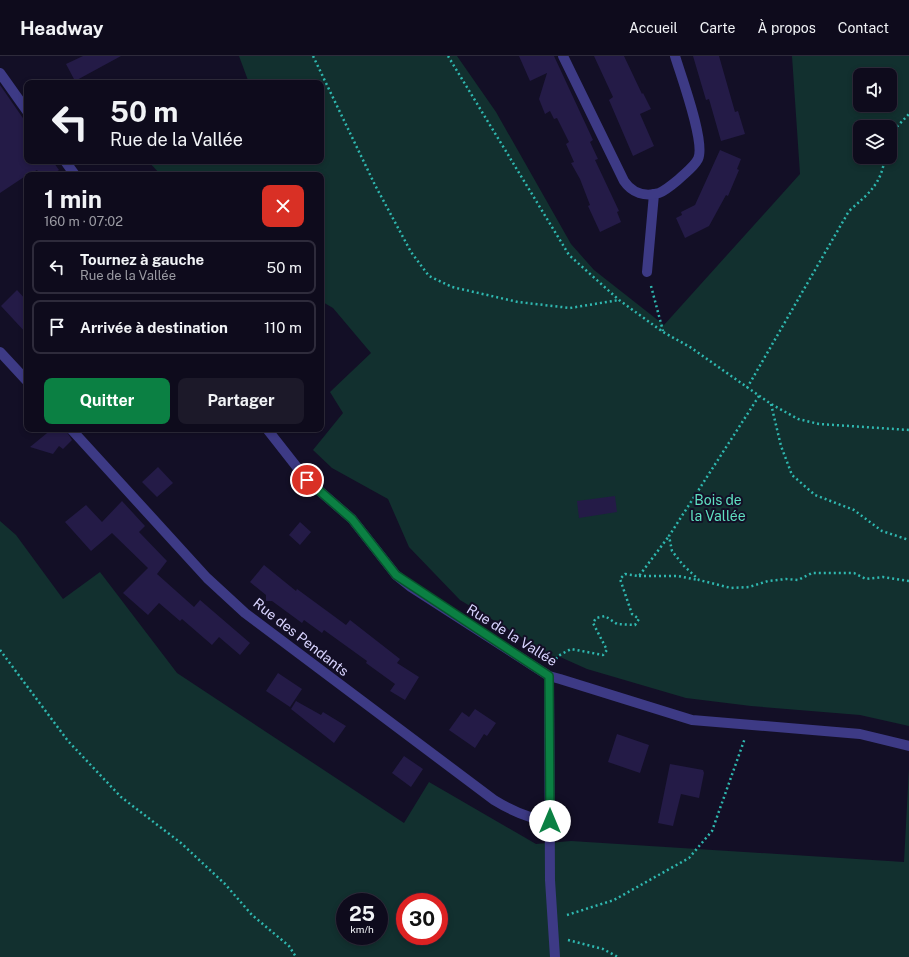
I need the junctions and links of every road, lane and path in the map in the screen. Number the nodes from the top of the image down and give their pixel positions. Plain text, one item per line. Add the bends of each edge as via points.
1 (313, 56) edge
2 (562, 56) edge
3 (675, 56) edge
4 (0, 73) edge
5 (24, 107) edge
6 (909, 114) edge
7 (897, 127) edge
8 (66, 164) edge
9 (884, 164) edge
10 (73, 172) edge
11 (654, 194) junction
12 (647, 272) joint
13 (619, 300) dead end
14 (663, 332) dead end
15 (0, 352) edge
16 (24, 379) edge
17 (747, 388) dead end
18 (759, 396) dead end
19 (771, 404) dead end
20 (74, 432) edge
21 (269, 432) edge
22 (669, 536) junction
23 (909, 540) edge
24 (639, 576) junction
25 (699, 580) junction
26 (909, 581) edge
27 (0, 650) edge
28 (552, 672) junction
29 (750, 725) junction
30 (909, 746) edge
31 (550, 821) junction
32 (552, 915) junction
33 (554, 937) junction
34 (296, 957) edge
35 (555, 957) edge
36 (618, 957) edge

1 - 13 path via 378,191 411,252 429,276 452,287 518,302 570,308
2 - 11 street via 624,181 633,191
3 - 11 street via 698,133 700,153 698,160 688,171 662,192
4 - 5 street
6 - 7 path
8 - 10 street
9 - 17 path via 874,189 849,211
11 - 12 street
12 - 14 path
15 - 16 street
18 - 22 path
19 - 23 path via 781,446 792,475 815,495 854,510 882,531
20 - 31 street, Rue des Pendants via 207,578 250,617 494,800 518,813
21 - 28 street, Rue de la Vallée via 307,480 352,519 396,575
22 - 24 path
22 - 25 path via 672,551 682,565
24 - 25 path via 678,576
24 - 28 path via 625,574 620,579 632,614 639,620 635,625 617,624 605,616 596,618 593,623 608,650 603,655 571,649 558,656 552,665
25 - 26 path via 731,588 748,587 768,581 798,580 812,572 854,573 866,579 883,577
27 - 34 path via 68,741 121,797 181,843 225,884 252,915 289,946
28 - 29 street, Rue de la Vallée via 692,720
28 - 31 street
29 - 30 street, Rue de la Vallée via 860,734
29 - 32 path via 712,831 689,858 614,900 568,915
31 - 32 street
32 - 33 street
33 - 35 street
33 - 36 path via 603,949

